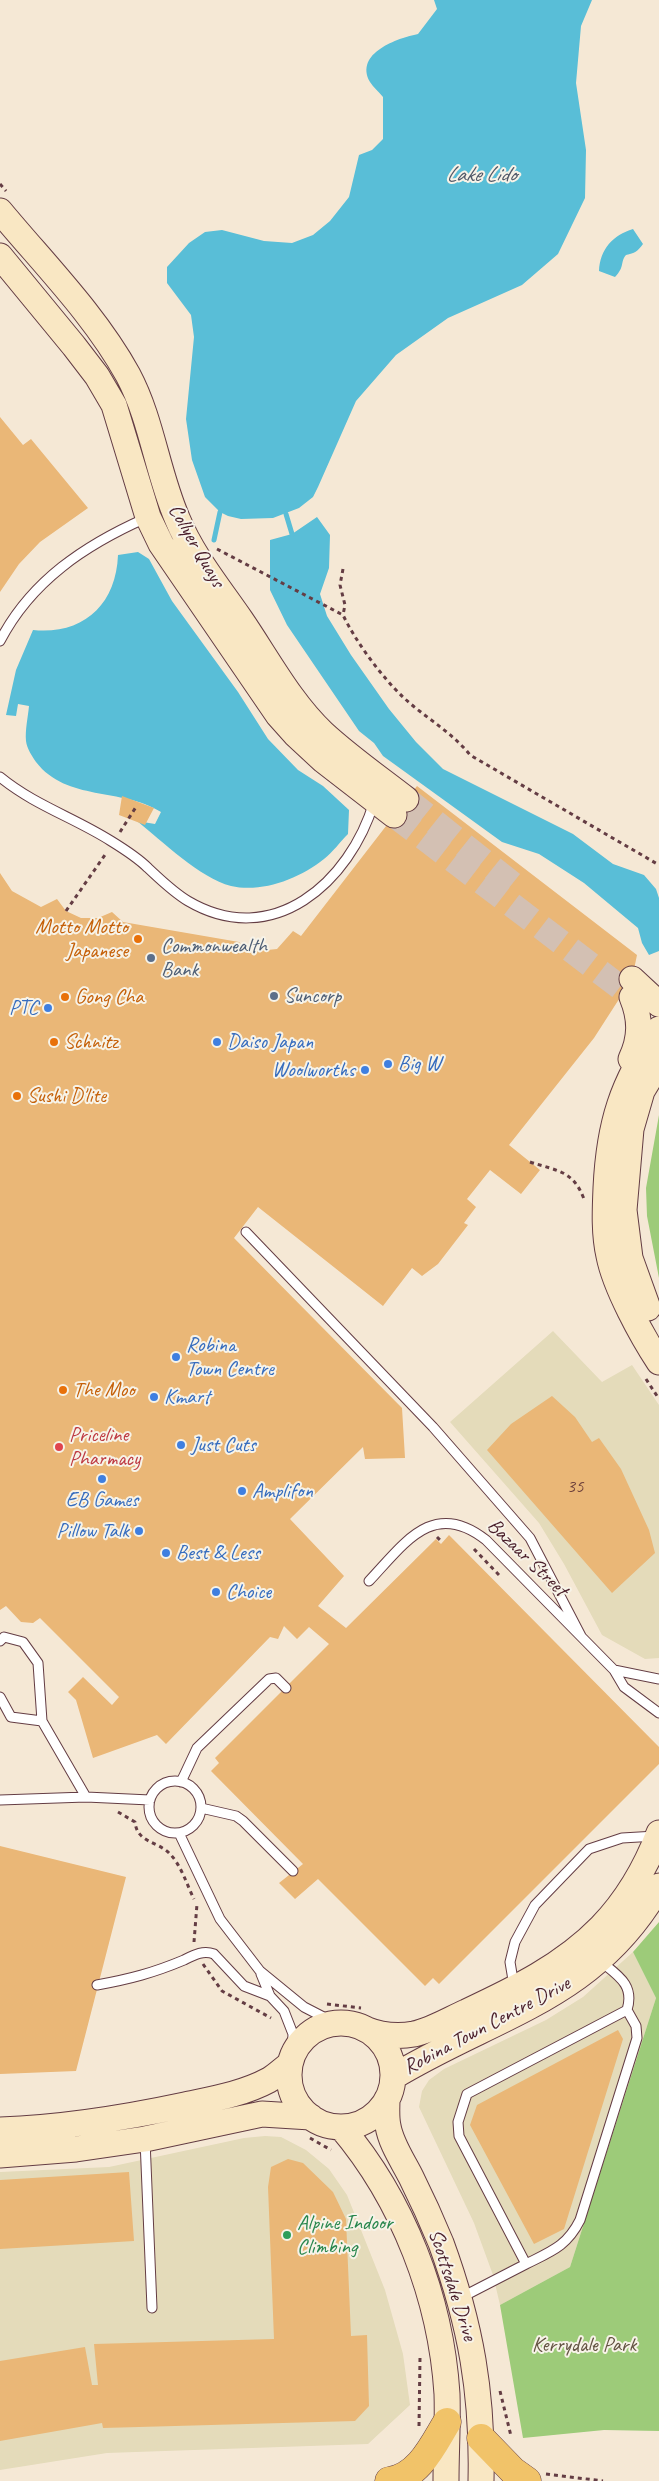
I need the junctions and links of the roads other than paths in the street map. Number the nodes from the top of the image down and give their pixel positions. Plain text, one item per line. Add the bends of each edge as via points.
1 (0, 211) edge
2 (0, 256) edge
3 (155, 521) junction
4 (0, 641) edge
5 (0, 777) edge
6 (379, 790) junction
7 (400, 807) tunnel mouth
8 (659, 988) edge
9 (630, 989) junction
10 (659, 1004) edge
11 (659, 1019) edge
12 (659, 1029) edge
13 (659, 1063) edge
14 (627, 1085) junction
15 (246, 1232) dead end
16 (659, 1330) edge
17 (659, 1362) edge
18 (369, 1581) dead end
19 (581, 1636) junction
20 (0, 1641) edge
21 (614, 1670) junction
22 (659, 1679) edge
23 (286, 1688) dead end
24 (0, 1697) edge
25 (659, 1713) edge
26 (42, 1721) junction
27 (181, 1782) junction
28 (86, 1797) junction
29 (0, 1800) edge
30 (150, 1800) junction
31 (201, 1808) junction
32 (179, 1833) junction
33 (658, 1835) edge
34 (294, 1871) dead end
35 (659, 1886) edge
36 (590, 1953) junction
37 (260, 1971) junction
38 (96, 1985) dead end
39 (515, 1989) junction
40 (270, 1996) junction
41 (627, 2010) junction
42 (368, 2020) junction
43 (335, 2023) junction
44 (291, 2059) junction
45 (390, 2088) junction
46 (308, 2126) junction
47 (143, 2127) junction
48 (341, 2127) junction
49 (0, 2130) edge
50 (0, 2155) edge
51 (526, 2264) junction
52 (460, 2298) junction
53 (152, 2308) dead end
54 (447, 2422) junction
55 (481, 2438) junction
56 (533, 2475) edge
57 (390, 2481) edge
58 (446, 2481) edge
59 (481, 2481) edge

1 - 6 street, Collyer Quays via 77,303 128,375 141,404 183,541 309,718
2 - 3 street, Collyer Quays via 97,376 114,405
3 - 4 lane via 98,542 61,566 21,606
3 - 6 street, Collyer Quays via 161,544 278,715 323,760
5 - 6 lane via 46,808 113,842 196,906 228,916 250,918 297,904 331,878 357,845
6 - 7 street, Collyer Quays
8 - 9 street
9 - 10 street
9 - 11 street
9 - 14 street via 639,1029 636,1046 624,1072
12 - 14 street
13 - 16 street via 642,1091 631,1129 624,1210 636,1277
14 - 17 street via 614,1119 609,1145 605,1233 609,1258 628,1305
15 - 19 lane via 433,1427 530,1538
18 - 19 lane, Bazaar Street via 427,1527 441,1523 456,1524 471,1528 486,1540
19 - 21 lane, Bazaar Street
20 - 26 lane via 4,1637 23,1642 38,1664
21 - 22 lane
21 - 25 lane, Bazaar Street via 624,1687
23 - 27 lane via 276,1678 269,1679 197,1748
24 - 26 lane via 10,1717
26 - 28 lane
27 - 30 lane via 158,1787
27 - 31 lane via 199,1796
28 - 29 lane
28 - 30 lane
30 - 32 lane via 156,1824
31 - 32 lane via 193,1826
31 - 34 lane via 243,1820
32 - 37 lane via 220,1919
33 - 36 street, Robina Town Centre Drive
33 - 39 lane via 622,1838 589,1849 535,1905 515,1942 510,1962
35 - 36 street, Robina Town Centre Drive via 635,1923
36 - 39 street, Robina Town Centre Drive via 547,1970
36 - 41 lane via 626,1984 631,1997
36 - 45 street, Robina Town Centre Drive via 560,1991 415,2063
37 - 40 lane
37 - 43 lane via 304,2007
38 - 40 lane via 154,1973 208,1952 214,1954 244,1986
39 - 42 street, Robina Town Centre Drive via 413,2034 376,2034
40 - 44 lane via 284,2011 293,2034
41 - 51 lane via 636,2026 637,2038 580,2220 560,2247
41 - 51 lane via 467,2094 458,2122 459,2136
42 - 43 street
42 - 45 street via 391,2062
43 - 44 street via 309,2033 299,2043
44 - 46 street via 289,2079 292,2094
44 - 47 street via 270,2079 253,2087
45 - 48 street via 379,2111 368,2119
45 - 52 street, Scottsdale Drive via 387,2116 391,2135 425,2205
46 - 47 street via 262,2114
46 - 48 street via 325,2124
47 - 49 street
47 - 50 street via 76,2149
47 - 53 lane
48 - 54 street, Scottsdale Drive via 371,2163 409,2237 423,2276 443,2358
51 - 52 lane
52 - 55 street, Scottsdale Drive via 474,2361
54 - 57 main road via 414,2468 406,2476
54 - 58 street, Scottsdale Drive
55 - 56 main road via 513,2471
55 - 59 street, Scottsdale Drive

